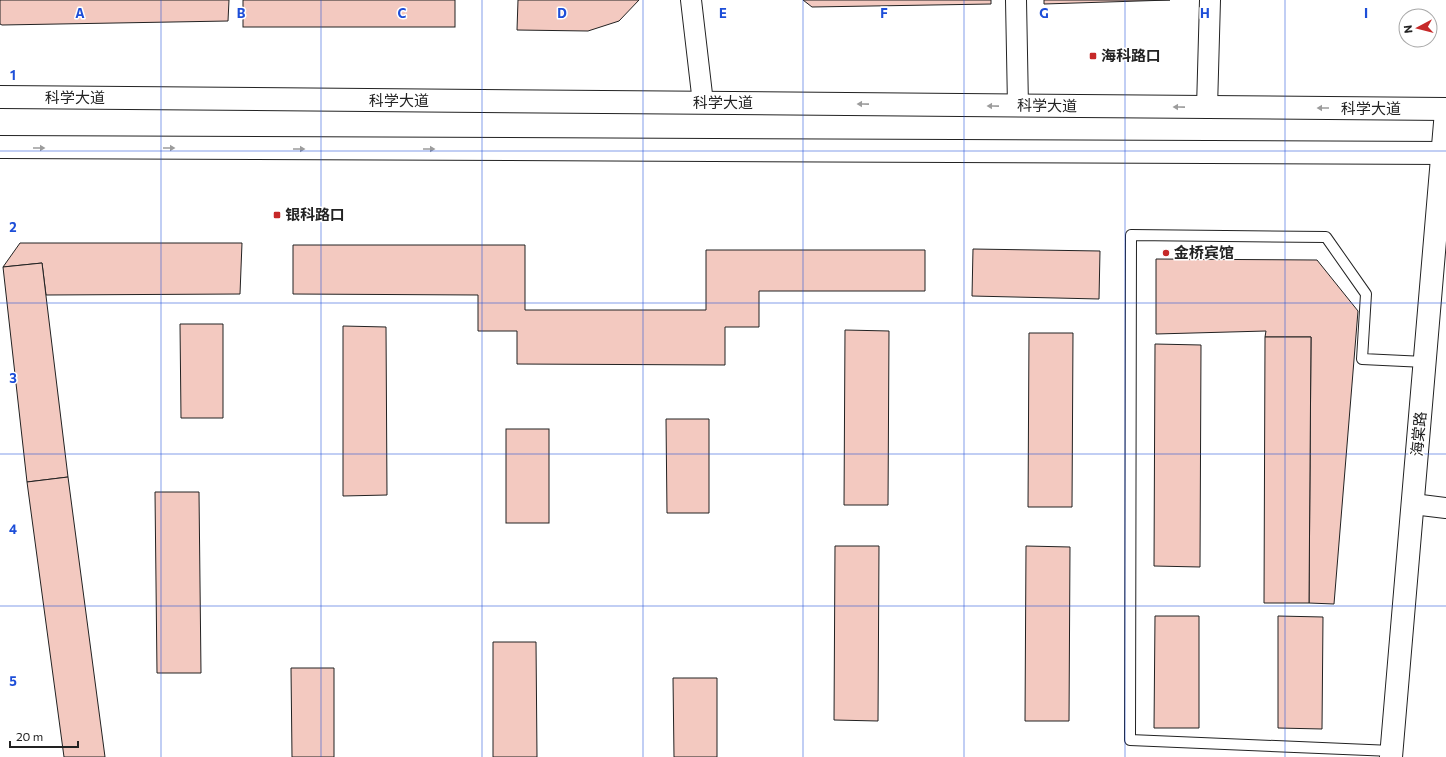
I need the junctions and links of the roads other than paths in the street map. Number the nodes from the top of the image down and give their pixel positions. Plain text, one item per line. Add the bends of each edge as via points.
1 (691, 0) edge
2 (1016, 0) edge
3 (1210, 0) edge
4 (0, 97) edge
5 (703, 103) junction
6 (1018, 106) junction
7 (1207, 108) junction
8 (1446, 110) edge
9 (0, 148) edge
10 (1445, 153) edge
11 (1425, 362) junction
12 (1413, 504) junction
13 (1446, 508) edge
14 (1392, 754) edge

1 - 5 street
2 - 6 street
3 - 7 street
4 - 5 main road, 科学大道
6 -> 5 main road, 科学大道
7 -> 6 main road, 科学大道
8 -> 7 main road, 科学大道
8 - 10 main road, 海棠路
9 -> 10 main road
10 - 11 main road, 海棠路
11 - 12 main road, 海棠路
11 - 14 lane via 1362,359 1366,294 1326,237 1131,235 1130,740
12 - 13 street
12 - 14 main road, 海棠路

